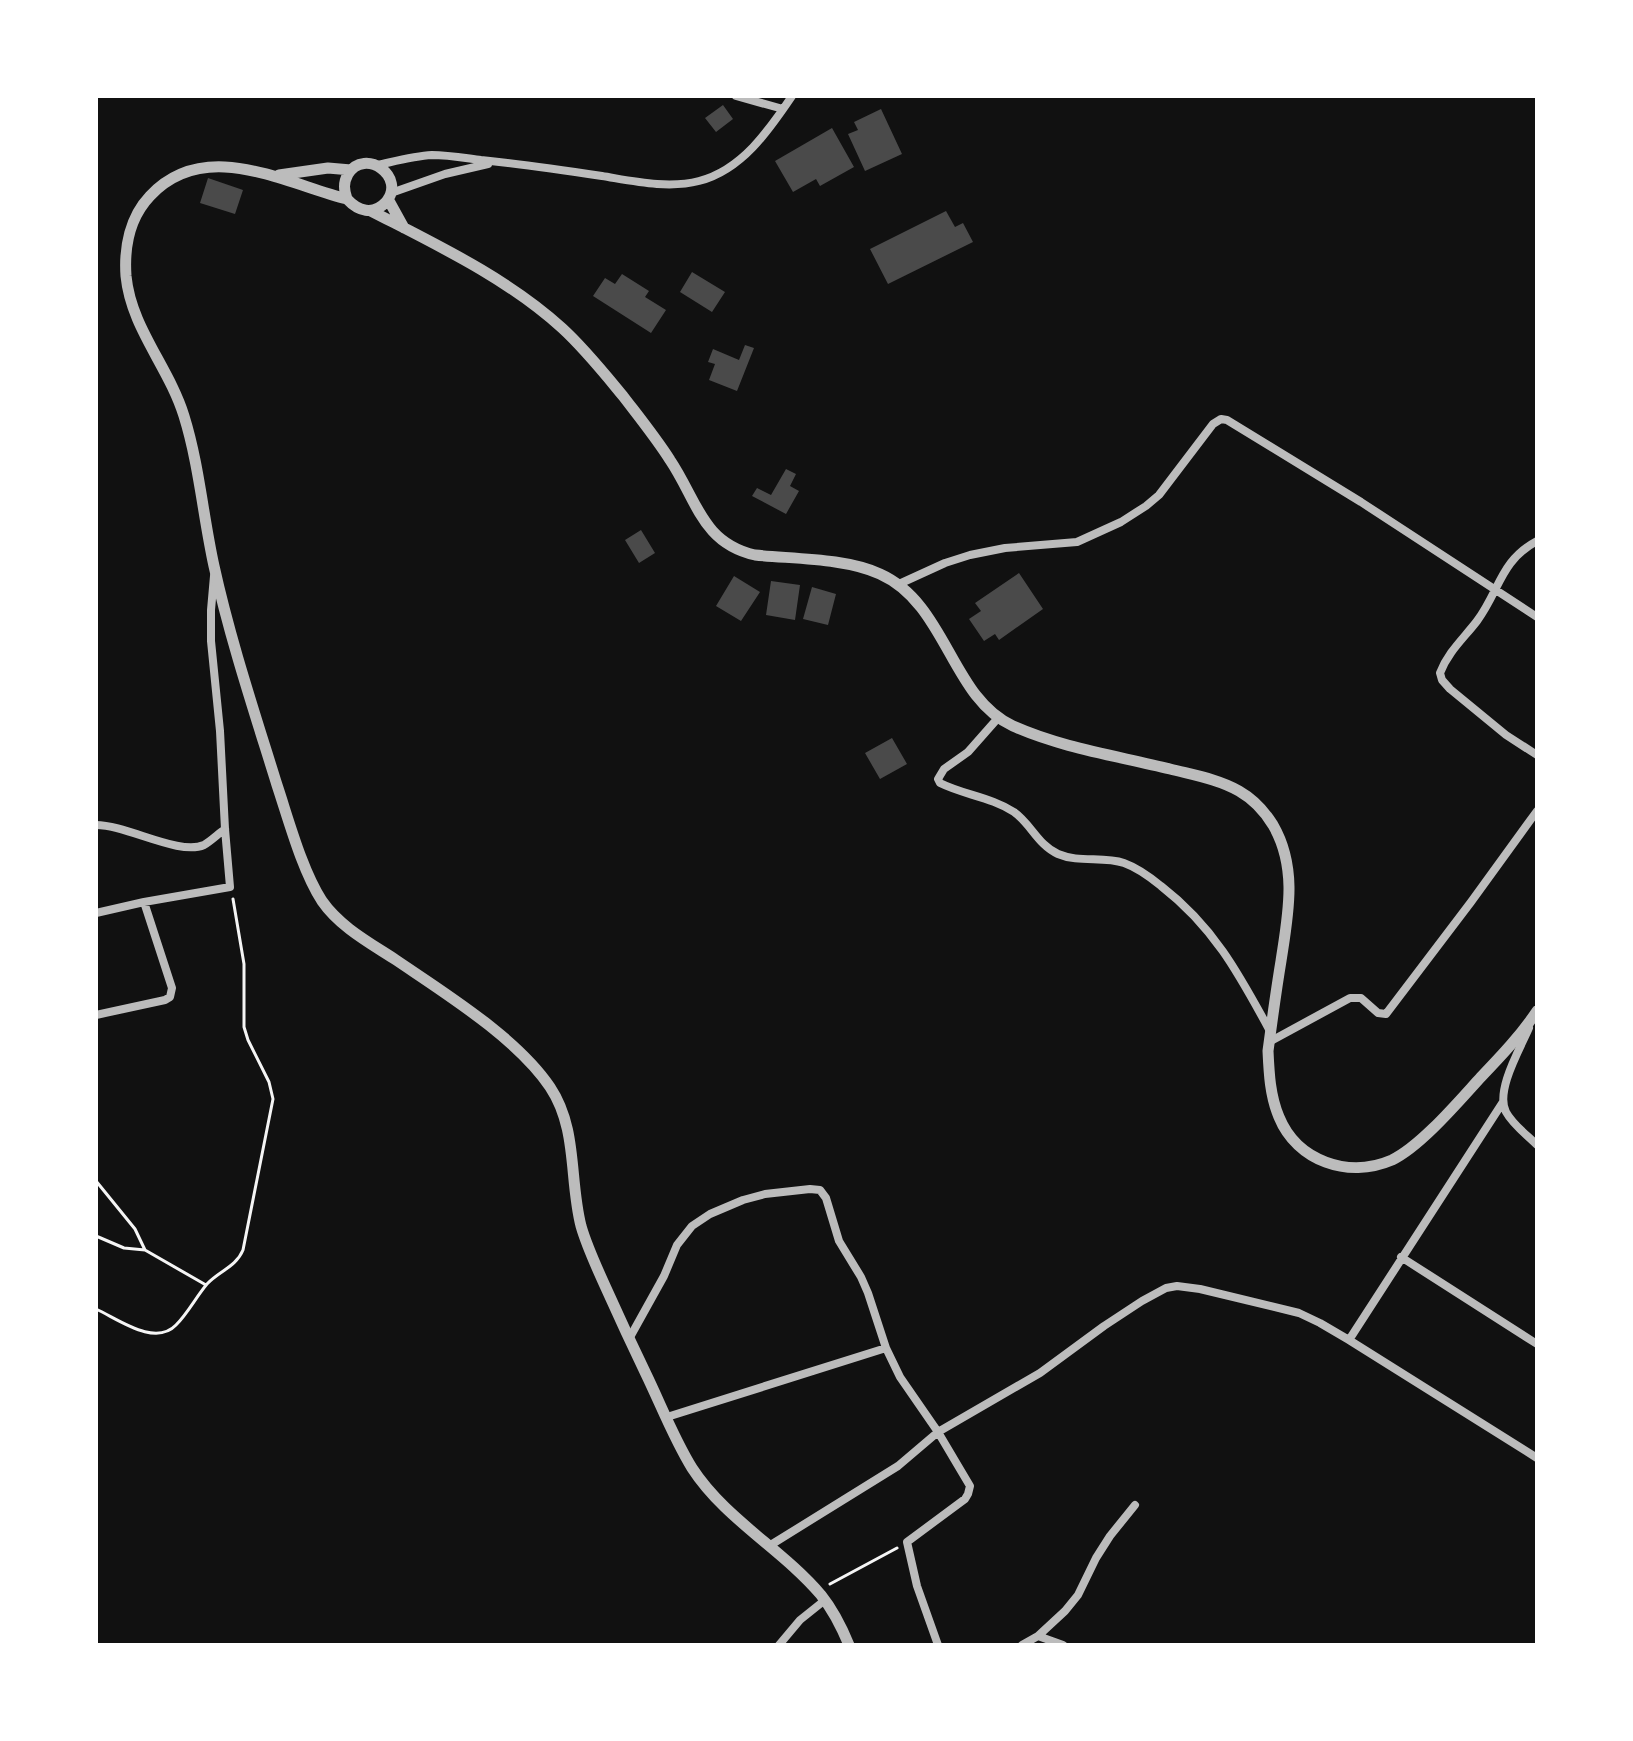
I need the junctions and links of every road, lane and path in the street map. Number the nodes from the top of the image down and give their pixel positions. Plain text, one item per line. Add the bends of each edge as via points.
1 (736, 96) edge
2 (792, 96) edge
3 (783, 109) junction
4 (497, 162) junction
5 (378, 165) junction
6 (351, 170) junction
7 (274, 176) junction
8 (389, 196) junction
9 (347, 199) junction
10 (371, 211) junction
11 (405, 228) junction
12 (1537, 541) edge
13 (215, 571) junction
14 (899, 584) junction
15 (1495, 590) junction
16 (1537, 617) edge
17 (998, 718) junction
18 (1537, 755) edge
19 (1537, 811) edge
20 (96, 825) edge
21 (225, 829) junction
22 (230, 887) junction
23 (144, 902) junction
24 (96, 913) edge
25 (1535, 1014) edge
26 (96, 1015) edge
27 (1270, 1036) junction
28 (1503, 1102) junction
29 (1537, 1145) edge
30 (96, 1181) edge
31 (96, 1236) edge
32 (145, 1250) junction
33 (1401, 1257) junction
34 (206, 1285) junction
35 (96, 1309) edge
36 (629, 1339) junction
37 (1349, 1340) junction
38 (1537, 1344) edge
39 (886, 1348) junction
40 (667, 1417) junction
41 (938, 1432) junction
42 (1537, 1458) edge
43 (1135, 1505) dead end
44 (907, 1542) junction
45 (769, 1546) junction
46 (821, 1595) junction
47 (1038, 1636) junction
48 (779, 1645) edge
49 (849, 1645) edge
50 (938, 1645) edge
51 (1022, 1645) edge
52 (1063, 1645) edge

1 - 3 street
2 - 3 street
3 - 4 street via 738,161 699,181 646,182
4 - 5 street via 433,155
4 - 8 street via 445,174
5 - 6 street via 365,163
5 - 8 street via 389,175
6 - 7 street
6 - 9 street via 345,181
7 - 9 street
7 - 13 street via 206,166 183,172 165,182 136,215 126,255 132,306 174,389 188,431
8 - 10 street
8 - 11 street
9 - 10 street
10 - 11 street
11 - 14 street via 518,294 574,340 655,438 720,540 755,555 851,564
12 - 15 street via 1516,555
13 - 21 street via 211,641
13 - 36 street via 286,812 322,900 352,931 509,1043 550,1088 569,1132 582,1228
14 - 15 street via 970,555 1077,542 1121,522 1159,495 1221,419
14 - 17 street via 921,606 972,690
15 - 16 street
15 - 18 street via 1440,673 1450,689
17 - 27 street via 1056,741 1223,784 1265,813 1281,841 1289,883
17 - 27 street via 968,752 939,774 940,783 1012,811 1053,852 1124,863 1154,880 1215,938
19 - 27 street via 1386,1014 1361,998 1350,998
20 - 21 street via 192,848
21 - 22 street
22 - 23 street
22 - 34 path via 244,964 244,1027 273,1099 243,1250
23 - 24 street
23 - 26 street via 172,992 165,1000
25 - 27 street via 1451,1110 1410,1148 1370,1167 1332,1165 1304,1151 1289,1135 1272,1095
25 - 28 street
28 - 29 street via 1507,1114
28 - 33 street
30 - 32 path via 135,1229
31 - 32 path
32 - 34 path
33 - 37 street
33 - 38 street
34 - 35 path via 176,1325 158,1335
36 - 39 street via 677,1245 700,1220 754,1197 816,1189 826,1198 839,1241 861,1277
36 - 40 street
37 - 41 street via 1299,1313 1187,1287 1166,1288 1040,1373
37 - 42 street
39 - 40 street
39 - 41 street
40 - 45 street via 700,1479
41 - 44 street via 970,1490
41 - 45 street via 898,1466
43 - 47 street via 1103,1547 1078,1595
44 - 46 path
44 - 50 street
45 - 46 street
46 - 48 street
46 - 49 street
47 - 51 street
47 - 52 street

